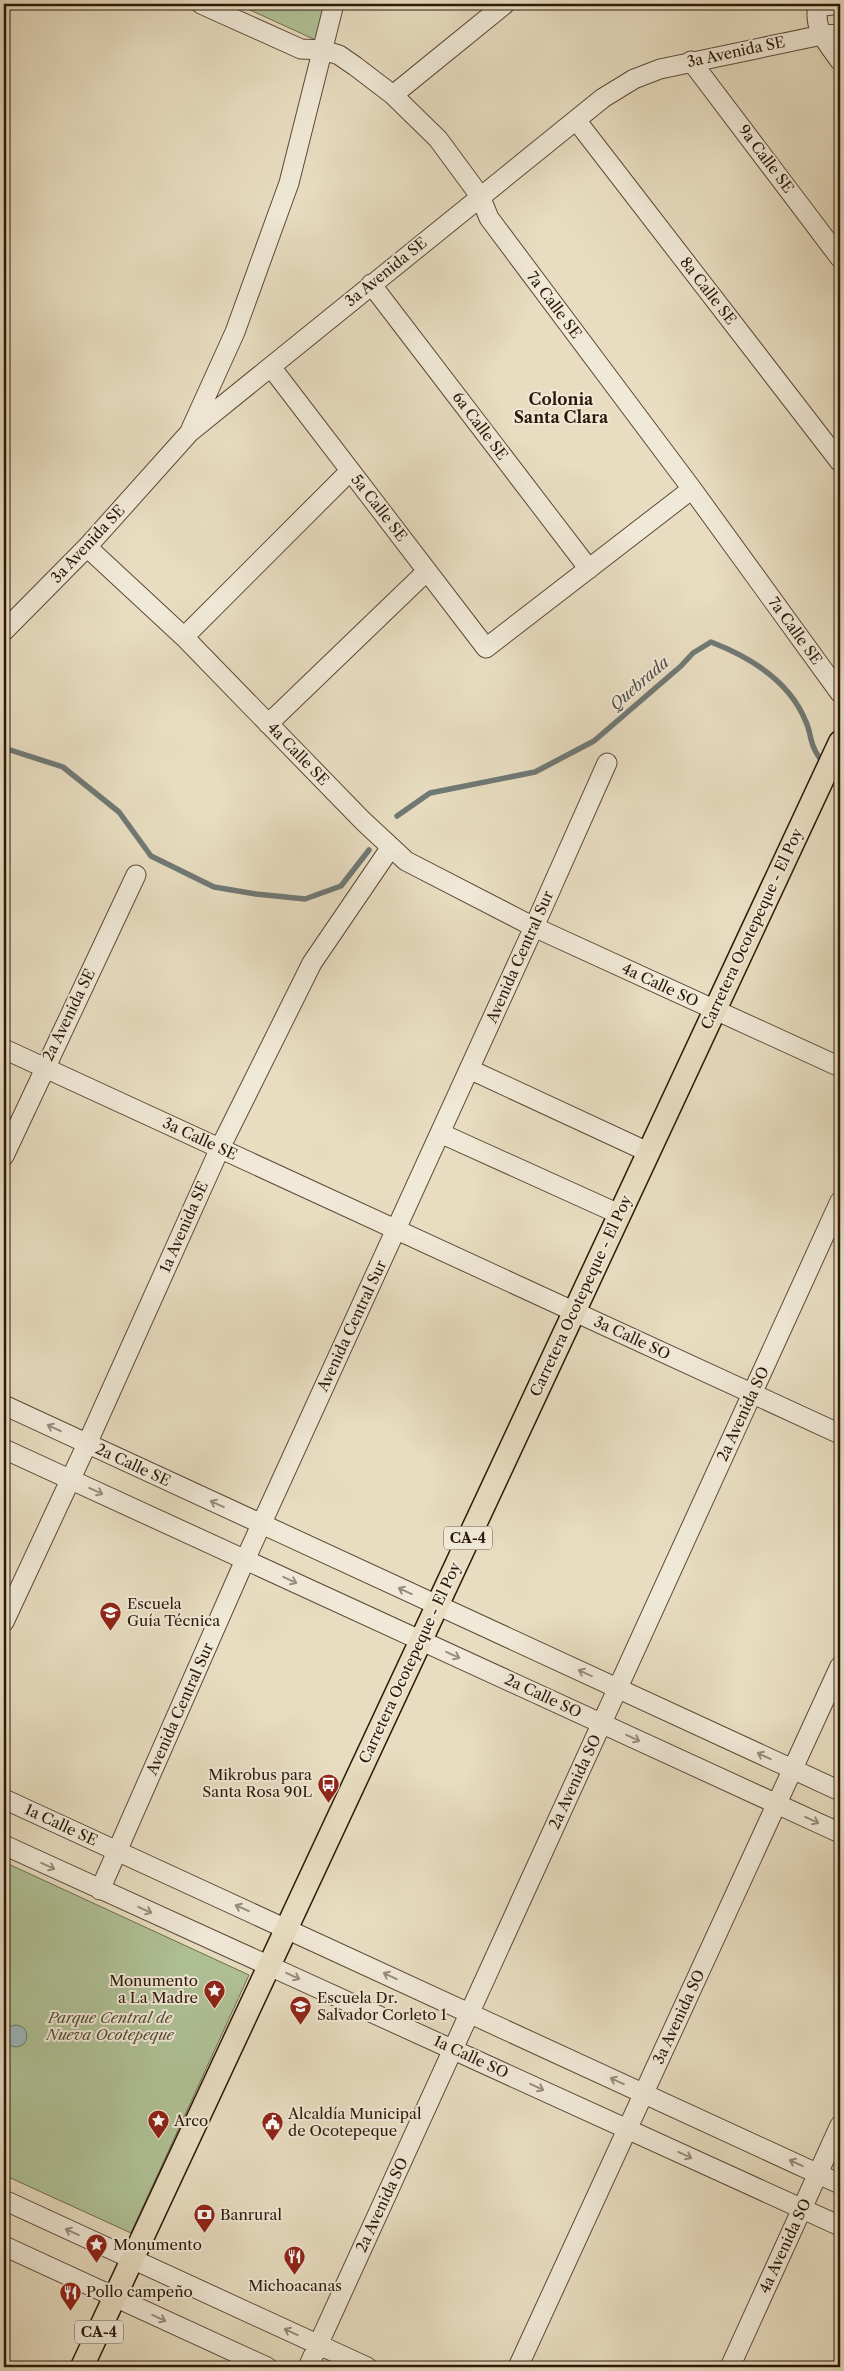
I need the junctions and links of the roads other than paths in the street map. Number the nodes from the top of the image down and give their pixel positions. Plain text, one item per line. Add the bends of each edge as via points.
1 (201, 4) edge
2 (334, 4) edge
3 (505, 4) edge
4 (839, 4) edge
5 (817, 5) edge
6 (840, 34) edge
7 (822, 35) junction
8 (323, 50) junction
9 (691, 61) junction
10 (840, 61) edge
11 (393, 95) junction
12 (576, 120) junction
13 (480, 196) junction
14 (834, 238) edge
15 (840, 258) edge
16 (371, 284) junction
17 (271, 367) junction
18 (190, 432) junction
19 (840, 462) edge
20 (350, 471) junction
21 (692, 489) junction
22 (87, 547) junction
23 (589, 569) junction
24 (427, 571) junction
25 (4, 630) edge
26 (184, 637) junction
27 (840, 693) edge
28 (268, 724) junction
29 (840, 742) edge
30 (607, 762) dead end
31 (391, 847) junction
32 (136, 875) dead end
33 (534, 928) junction
34 (714, 1010) junction
35 (4, 1049) edge
36 (840, 1067) edge
37 (45, 1068) junction
38 (469, 1069) junction
39 (440, 1134) junction
40 (220, 1148) junction
41 (648, 1152) junction
42 (4, 1156) edge
43 (840, 1200) edge
44 (619, 1214) junction
45 (396, 1230) junction
46 (574, 1311) junction
47 (752, 1393) junction
48 (4, 1405) edge
49 (840, 1434) edge
50 (87, 1444) junction
51 (4, 1449) edge
52 (70, 1479) junction
53 (261, 1524) junction
54 (245, 1560) junction
55 (437, 1605) junction
56 (4, 1622) edge
57 (421, 1640) junction
58 (840, 1666) edge
59 (617, 1688) junction
60 (602, 1723) junction
61 (793, 1769) junction
62 (840, 1791) edge
63 (4, 1798) edge
64 (777, 1804) junction
65 (840, 1833) edge
66 (4, 1845) edge
67 (118, 1852) junction
68 (100, 1890) junction
69 (287, 1928) junction
70 (270, 1965) junction
71 (470, 2013) junction
72 (453, 2049) junction
73 (644, 2093) junction
74 (840, 2125) edge
75 (628, 2129) junction
76 (818, 2173) junction
77 (840, 2184) edge
78 (4, 2200) edge
79 (802, 2208) junction
80 (840, 2226) edge
81 (4, 2246) edge
82 (133, 2260) junction
83 (115, 2297) junction
84 (318, 2345) junction
85 (309, 2365) edge
86 (82, 2367) edge
87 (268, 2367) edge
88 (367, 2367) edge
89 (518, 2367) edge
90 (730, 2367) edge

1 - 8 street, 7a Calle SE via 301,49
2 - 8 street
3 - 11 street
4 - 5 street
5 - 7 street via 816,23
6 - 7 street, 3a Avenida SE
7 - 9 street, 3a Avenida SE
7 - 10 street
8 - 11 street, 7a Calle SE via 339,55
8 - 18 street via 285,192 235,332
9 - 12 street, 3a Avenida SE via 634,79
9 - 14 street, 9a Calle SE
11 - 13 street, 7a Calle SE via 438,139
12 - 13 street, 3a Avenida SE
12 - 19 street, 8a Calle SE
13 - 16 street, 3a Avenida SE
13 - 21 street, 7a Calle SE via 489,218
14 - 15 street, 9a Calle SE
16 - 17 street, 3a Avenida SE
16 - 23 street, 6a Calle SE
17 - 18 street, 3a Avenida SE
17 - 20 street, 5a Calle SE
18 - 22 street, 3a Avenida SE
20 - 24 street, 5a Calle SE
20 - 26 street
21 - 23 street
21 - 27 street, 7a Calle SE
22 - 25 street, 3a Avenida SE
22 - 26 street, 4a Calle SE
23 - 24 street, 5a Calle SE via 486,648
24 - 28 street
26 - 28 street, 4a Calle SE
28 - 31 street, 4a Calle SE
29 - 34 main road, Carretera Ocotepeque - El Poy / CA-4
30 - 33 street, Avenida Central Sur
31 - 33 street, 4a Calle SE via 406,861
31 - 40 street, 1a Avenida SE via 312,962
32 - 37 street, 2a Avenida SE
33 - 34 street, 4a Calle SO
33 - 38 street, Avenida Central Sur
34 - 36 street, 4a Calle SO
34 - 41 main road, Carretera Ocotepeque - El Poy / CA-4
35 - 37 street, 3a Calle SE
37 - 40 street, 3a Calle SE
37 - 42 street, 2a Avenida SE
38 - 39 street, Avenida Central Sur
38 - 41 street
39 - 44 street
39 - 45 street, Avenida Central Sur
40 - 45 street, 3a Calle SE
40 - 50 street, 1a Avenida SE
41 - 44 main road, Carretera Ocotepeque - El Poy / CA-4
43 - 47 street, 2a Avenida SO
44 - 46 main road, Carretera Ocotepeque - El Poy / CA-4
45 - 46 street, 3a Calle SO
45 - 53 street, Avenida Central Sur
46 - 47 street, 3a Calle SO
46 - 55 main road, Carretera Ocotepeque - El Poy / CA-4
47 - 49 street, 3a Calle SO
47 - 59 street, 2a Avenida SO
50 -> 48 street, 2a Calle SE
50 - 52 street, 1a Avenida SE
53 -> 50 street, 2a Calle SE
51 - 52 street
52 -> 54 street
52 - 56 street, 1a Avenida SE
53 - 54 street, Avenida Central Sur
55 -> 53 street
54 -> 57 street, 2a Calle SO
54 - 67 street, Avenida Central Sur
55 - 57 main road, Carretera Ocotepeque - El Poy / CA-4
59 -> 55 street
57 -> 60 street, 2a Calle SO
57 - 69 main road, Carretera Ocotepeque - El Poy / CA-4
58 - 61 street, 3a Avenida SO
59 - 60 street, 2a Avenida SO
61 -> 59 street
60 -> 64 street, 2a Calle SO
60 - 71 street, 2a Avenida SO
61 - 62 street
61 - 64 street, 3a Avenida SO
63 - 67 street, 1a Calle SE
64 -> 65 street, 2a Calle SO
64 - 73 street, 3a Avenida SO
66 -> 68 street
67 - 68 street, Avenida Central Sur
69 -> 67 street
68 -> 70 street, 1a Calle SO
69 - 70 main road, Carretera Ocotepeque - El Poy / CA-4
71 -> 69 street
70 -> 72 street, 1a Calle SO
70 - 82 main road, Carretera Ocotepeque - El Poy / CA-4
71 - 72 street, 2a Avenida SO
73 -> 71 street
72 -> 75 street, 1a Calle SO
72 - 84 street, 2a Avenida SO
73 - 75 street, 3a Avenida SO
76 -> 73 street
74 - 76 street, 4a Avenida SO
75 -> 79 street, 1a Calle SO
75 - 89 street, 3a Avenida SO
76 - 77 street
76 - 79 street, 4a Avenida SO
82 -> 78 street
79 - 80 street, 1a Calle SO
79 - 90 street, 4a Avenida SO
81 - 83 street
82 - 83 main road, Carretera Ocotepeque - El Poy / CA-4
84 -> 82 street
83 - 86 main road, Carretera Ocotepeque - El Poy / CA-4
83 -> 87 street
84 - 85 street, 2a Avenida SO
84 - 88 street

